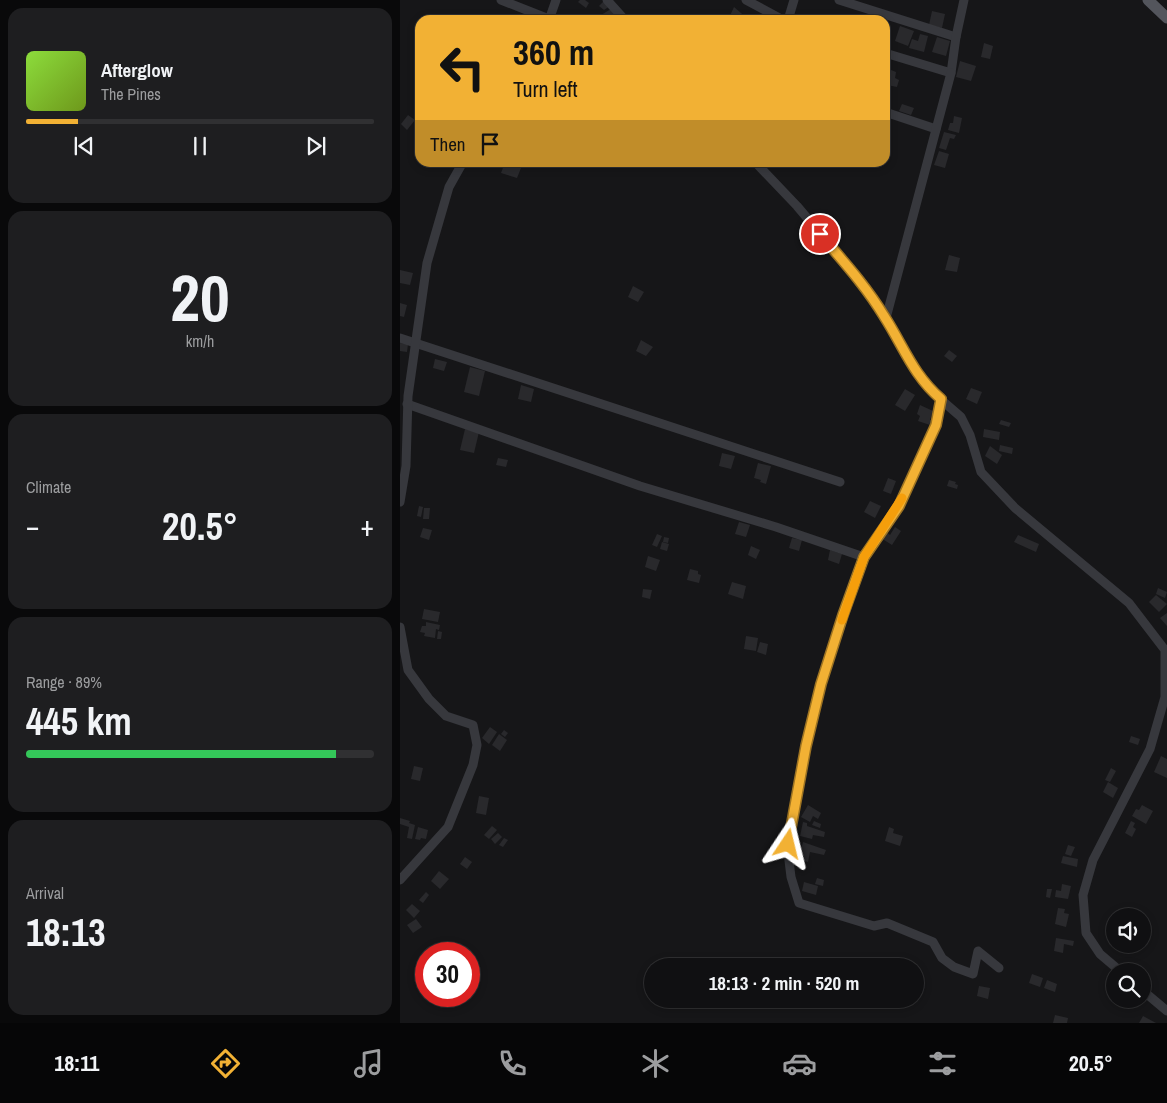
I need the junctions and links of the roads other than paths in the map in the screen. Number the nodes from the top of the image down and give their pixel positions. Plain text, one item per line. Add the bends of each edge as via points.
1 (501, 0) edge
2 (556, 0) edge
3 (607, 0) edge
4 (746, 0) edge
5 (794, 0) edge
6 (838, 0) edge
7 (963, 0) edge
8 (1148, 0) edge
9 (616, 4) edge
10 (537, 15) edge
11 (551, 15) edge
12 (622, 15) edge
13 (774, 15) edge
14 (790, 15) edge
15 (886, 15) edge
16 (890, 16) edge
17 (1167, 18) edge
18 (956, 37) junction
19 (890, 55) edge
20 (951, 74) junction
21 (890, 114) edge
22 (936, 129) junction
23 (460, 167) edge
24 (760, 167) edge
25 (886, 318) junction
26 (400, 338) edge
27 (416, 343) junction
28 (941, 399) junction
29 (408, 404) junction
30 (840, 482) dead end
31 (400, 502) edge
32 (864, 557) junction
33 (400, 627) edge
34 (1166, 650) edge
35 (400, 880) edge
36 (1111, 963) edge
37 (999, 968) dead end
38 (1151, 998) edge
39 (1167, 1011) edge

1 - 10 street
2 - 11 street
3 - 9 street
4 - 13 street
5 - 14 street
6 - 15 street
7 - 18 street
8 - 17 main road
9 - 12 street
16 - 18 street
18 - 20 street
19 - 20 street
20 - 22 street
21 - 22 street
22 - 25 street
23 - 27 street via 449,187 427,263
24 - 25 street via 867,289
25 - 28 street via 915,371
26 - 27 street
27 - 29 street
27 - 30 street
28 - 32 street via 936,425 899,506
28 - 34 street via 961,417 981,472 1015,508 1129,603
29 - 31 street via 406,466
29 - 32 street via 640,486
32 - 37 street via 821,684 796,794 788,844 791,877 799,903 874,926 887,923 933,942 942,958 973,974 978,951
33 - 35 street via 408,670 446,716 473,725 476,745 473,765 448,827
34 - 36 street via 1165,697 1150,749 1093,860 1083,895 1086,932 1100,954
38 - 39 street

